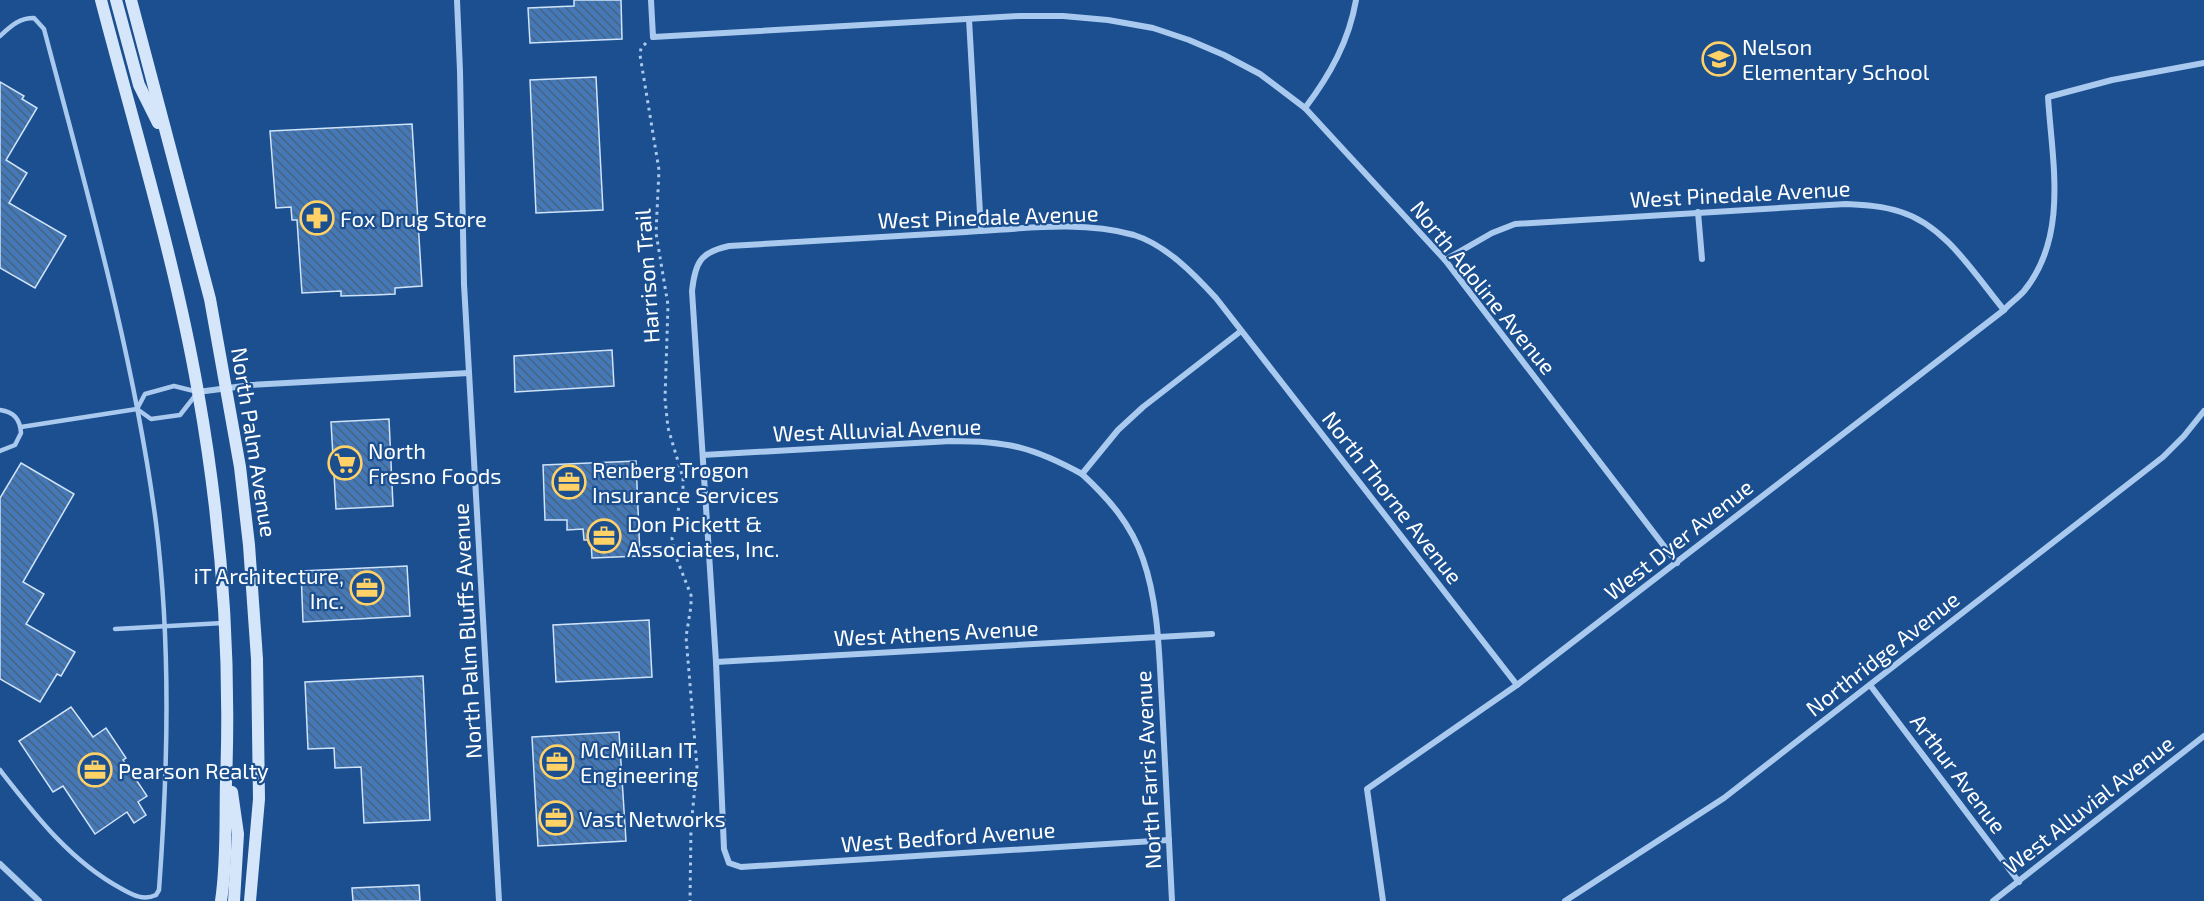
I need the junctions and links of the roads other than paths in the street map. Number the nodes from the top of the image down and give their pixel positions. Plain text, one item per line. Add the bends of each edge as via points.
1 (100, 0) edge
2 (116, 0) edge
3 (131, 0) edge
4 (457, 0) edge
5 (651, 0) edge
6 (1356, 0) edge
7 (969, 19) junction
8 (0, 36) edge
9 (2204, 63) edge
10 (1305, 108) junction
11 (171, 148) junction
12 (1698, 212) junction
13 (981, 231) junction
14 (1702, 259) dead end
15 (1445, 260) junction
16 (2004, 310) junction
17 (1241, 331) junction
18 (469, 373) junction
19 (227, 388) junction
20 (198, 392) junction
21 (137, 409) junction
22 (0, 410) edge
23 (2204, 411) edge
24 (21, 427) junction
25 (0, 451) edge
26 (704, 456) junction
27 (1082, 474) junction
28 (1677, 563) junction
29 (225, 623) junction
30 (165, 627) junction
31 (115, 629) dead end
32 (1212, 634) dead end
33 (1158, 638) junction
34 (716, 662) junction
35 (1517, 685) junction
36 (1870, 686) junction
37 (2204, 735) edge
38 (227, 761) junction
39 (0, 770) edge
40 (1169, 840) junction
41 (0, 864) edge
42 (2019, 882) junction
43 (39, 901) edge
44 (221, 901) edge
45 (234, 901) edge
46 (250, 901) edge
47 (499, 901) edge
48 (1172, 901) edge
49 (1383, 901) edge
50 (1565, 901) edge
51 (1993, 901) edge

1 - 20 main road via 172,269
2 - 11 main road via 139,85
3 - 11 main road, North Palm Avenue
4 - 18 street, North Palm Bluffs Avenue
5 - 7 street, North Adoline Avenue via 651,39
6 - 10 street via 1347,38
7 - 10 street, North Adoline Avenue via 1063,16 1153,28 1224,55 1260,74
7 - 13 street
8 - 21 lane via 25,18 34,18 44,29 100,244
9 - 16 street, West Dyer Avenue via 2048,97 2054,195 2052,230 2045,256 2034,275
10 - 15 street, North Adoline Avenue
11 - 19 main road, North Palm Avenue via 210,299
12 - 14 street
12 - 15 street, West Pinedale Avenue via 1515,224
12 - 16 street, West Pinedale Avenue via 1846,204 1902,212 1940,234
13 - 17 street, West Pinedale Avenue via 1083,227 1136,236 1190,270
13 - 26 street, West Pinedale Avenue via 712,249 700,259 692,291
15 - 28 street, North Adoline Avenue
16 - 28 street, West Dyer Avenue
17 - 27 street via 1143,406
17 - 35 street, North Thorne Avenue
18 - 19 street
18 - 47 street, North Palm Bluffs Avenue
19 - 20 street
19 - 46 main road, North Palm Avenue via 240,467 255,615 259,799
20 - 21 lane via 174,386 145,394
20 - 21 lane via 180,415 151,419
20 - 29 main road via 217,521
21 - 24 lane
21 - 30 lane via 156,524
22 - 24 lane via 13,414
23 - 36 street, Northridge Avenue via 2163,457
24 - 25 lane via 15,445
26 - 27 street, West Alluvial Avenue via 987,441 1025,448
26 - 34 street
27 - 33 street, North Farris Avenue via 1128,525 1152,590
28 - 35 street, West Dyer Avenue
29 - 30 lane
29 - 38 main road
30 - 31 lane
30 - 39 lane via 168,726 165,811 156,895 136,897 82,863
32 - 33 street, North Farris Avenue
33 - 34 street, West Athens Avenue
33 - 40 street, North Farris Avenue
34 - 40 street, West Bedford Avenue via 724,849 729,863 741,867
35 - 49 street, West Dyer Avenue via 1367,789
36 - 42 street, Arthur Avenue
36 - 50 street, Northridge Avenue via 1724,798
37 - 42 street, West Alluvial Avenue
38 - 44 main road
38 - 45 main road via 238,834
40 - 48 street, North Farris Avenue
41 - 43 street
42 - 51 street, West Alluvial Avenue

